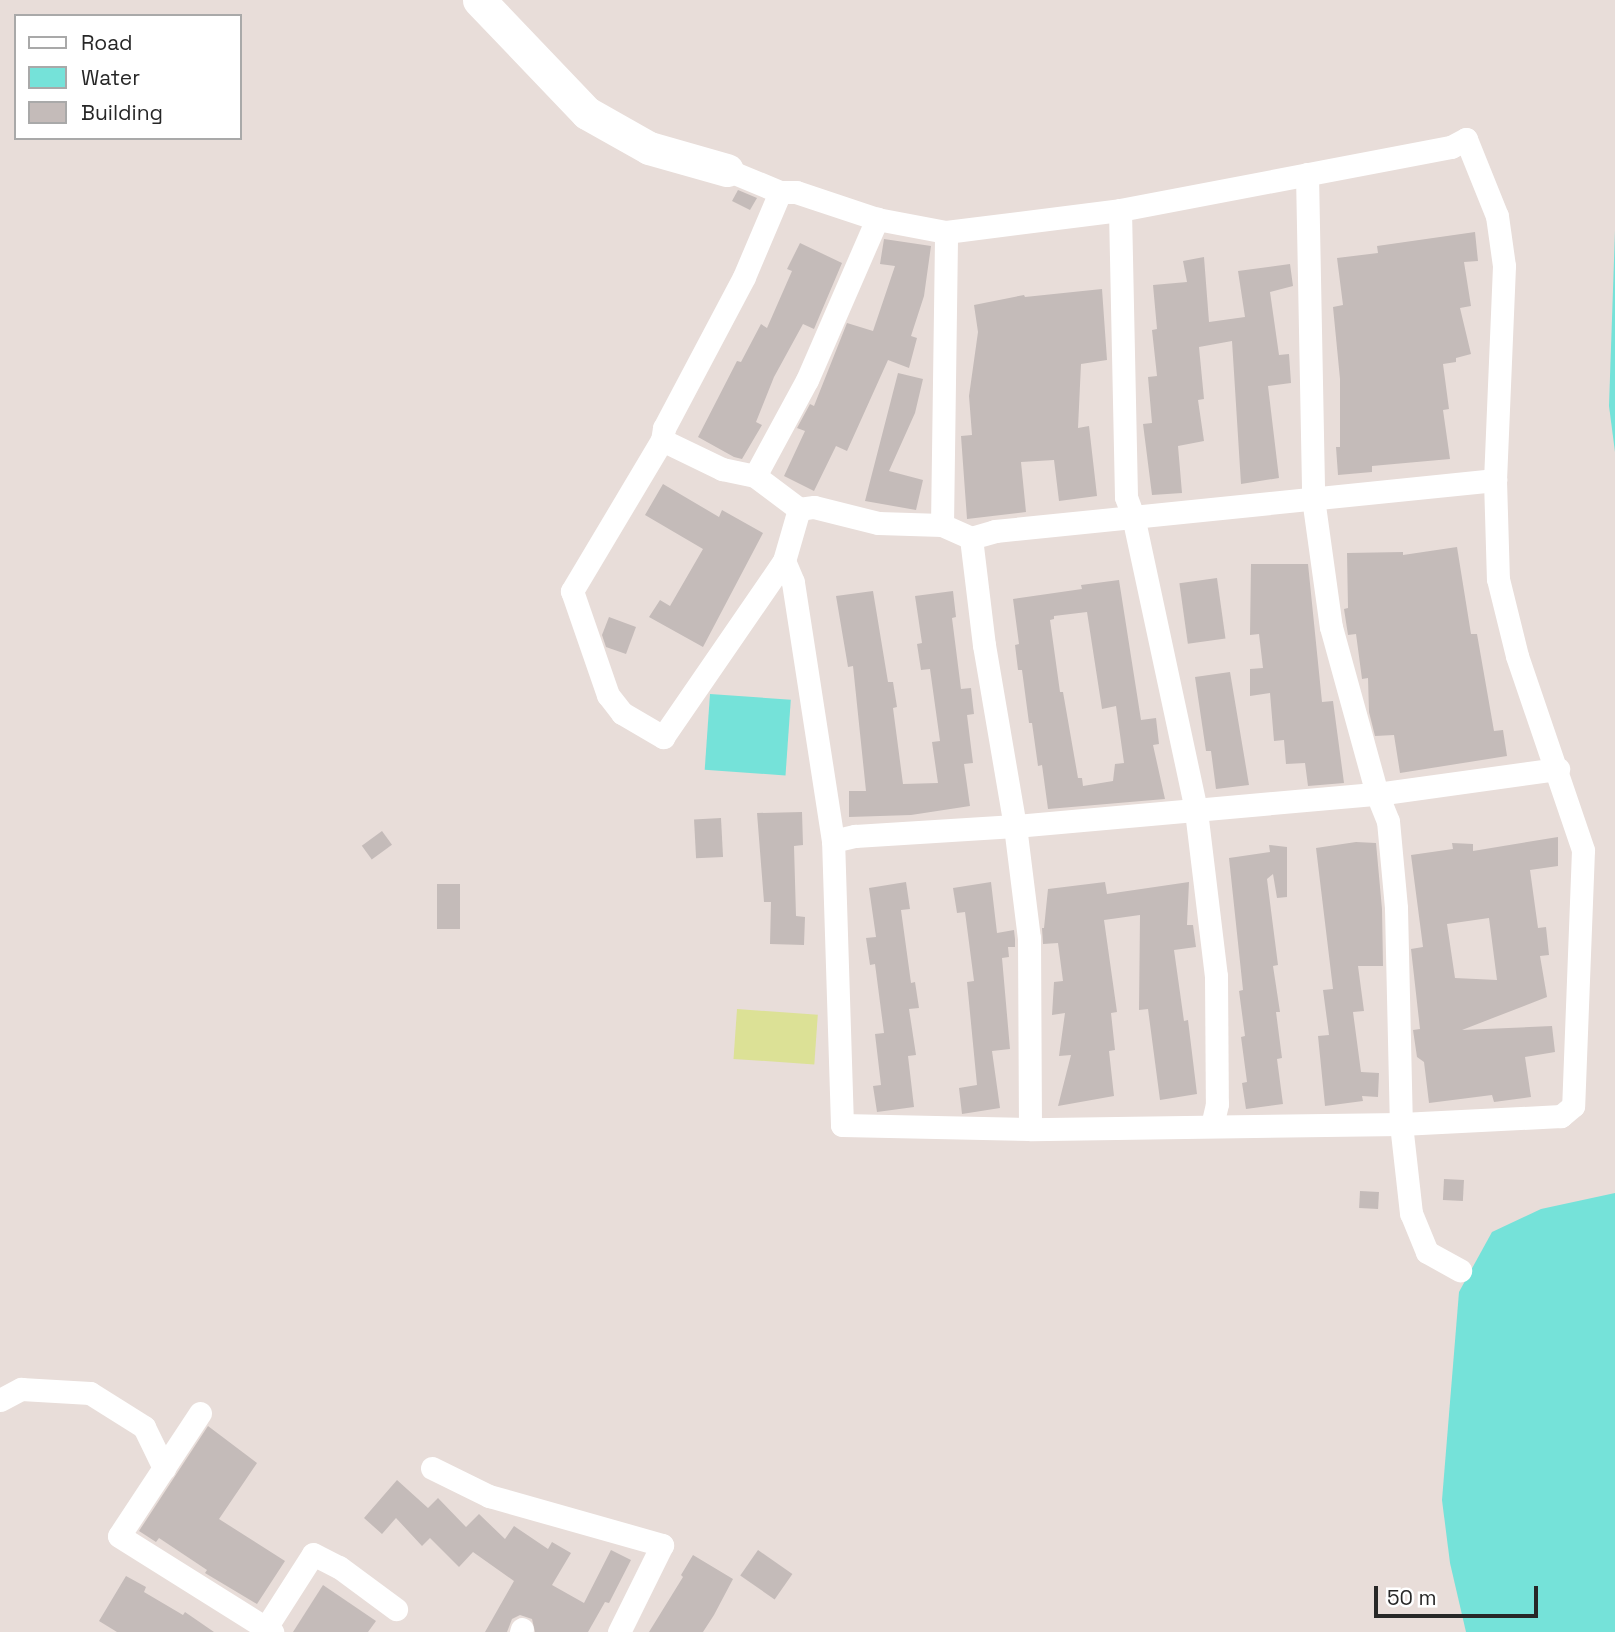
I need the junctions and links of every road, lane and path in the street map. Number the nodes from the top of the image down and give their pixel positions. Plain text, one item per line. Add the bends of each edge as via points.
1 (479, 0) edge
2 (727, 170) joint
3 (1307, 174) junction
4 (780, 192) junction
5 (1120, 210) junction
6 (877, 219) junction
7 (946, 232) junction
8 (663, 440) junction
9 (755, 476) junction
10 (1495, 480) junction
11 (1313, 498) junction
12 (799, 509) junction
13 (1133, 516) junction
14 (942, 525) junction
15 (971, 538) junction
16 (784, 561) junction
17 (1558, 769) junction
18 (1377, 794) junction
19 (1196, 811) junction
20 (1015, 826) junction
21 (833, 841) junction
22 (1401, 1124) junction
23 (1212, 1125) junction
24 (1030, 1129) junction
25 (1460, 1270) dead end
26 (0, 1400) edge
27 (200, 1413) dead end
28 (164, 1468) junction
29 (432, 1468) dead end
30 (396, 1609) dead end
31 (269, 1629) edge
32 (619, 1632) edge

1 - 2 main road via 587,113 649,148
2 - 4 street
3 - 5 street
3 - 10 street via 1451,147 1466,139 1497,216 1504,266
3 - 11 street
4 - 6 street via 796,192
4 - 8 street via 744,277 664,428
5 - 7 street
5 - 13 street via 1126,497
6 - 7 street
6 - 9 street via 807,380
7 - 14 street
8 - 9 street via 722,469
8 - 16 street via 572,591 607,695 622,713 663,737
9 - 12 street
10 - 11 street
10 - 17 street via 1498,579 1517,656
11 - 13 street
11 - 18 street via 1331,627
12 - 14 street via 814,507 878,523
12 - 16 street
13 - 15 street via 995,531
13 - 19 street
14 - 15 street
15 - 20 street
16 - 21 street via 793,582
17 - 18 street
17 - 22 street via 1583,850 1573,1106 1562,1116
18 - 19 street
18 - 22 street via 1388,821 1396,908
19 - 20 street
19 - 23 street via 1216,976 1217,1104
20 - 21 street
20 - 24 street via 1029,938
21 - 24 street via 842,1125
22 - 23 street
22 - 25 street via 1411,1213 1427,1252
23 - 24 street
26 - 28 street via 21,1389 90,1393 144,1427
27 - 28 street
28 - 31 street via 119,1536
29 - 32 street via 489,1496 662,1545
30 - 31 street via 339,1567 313,1554

